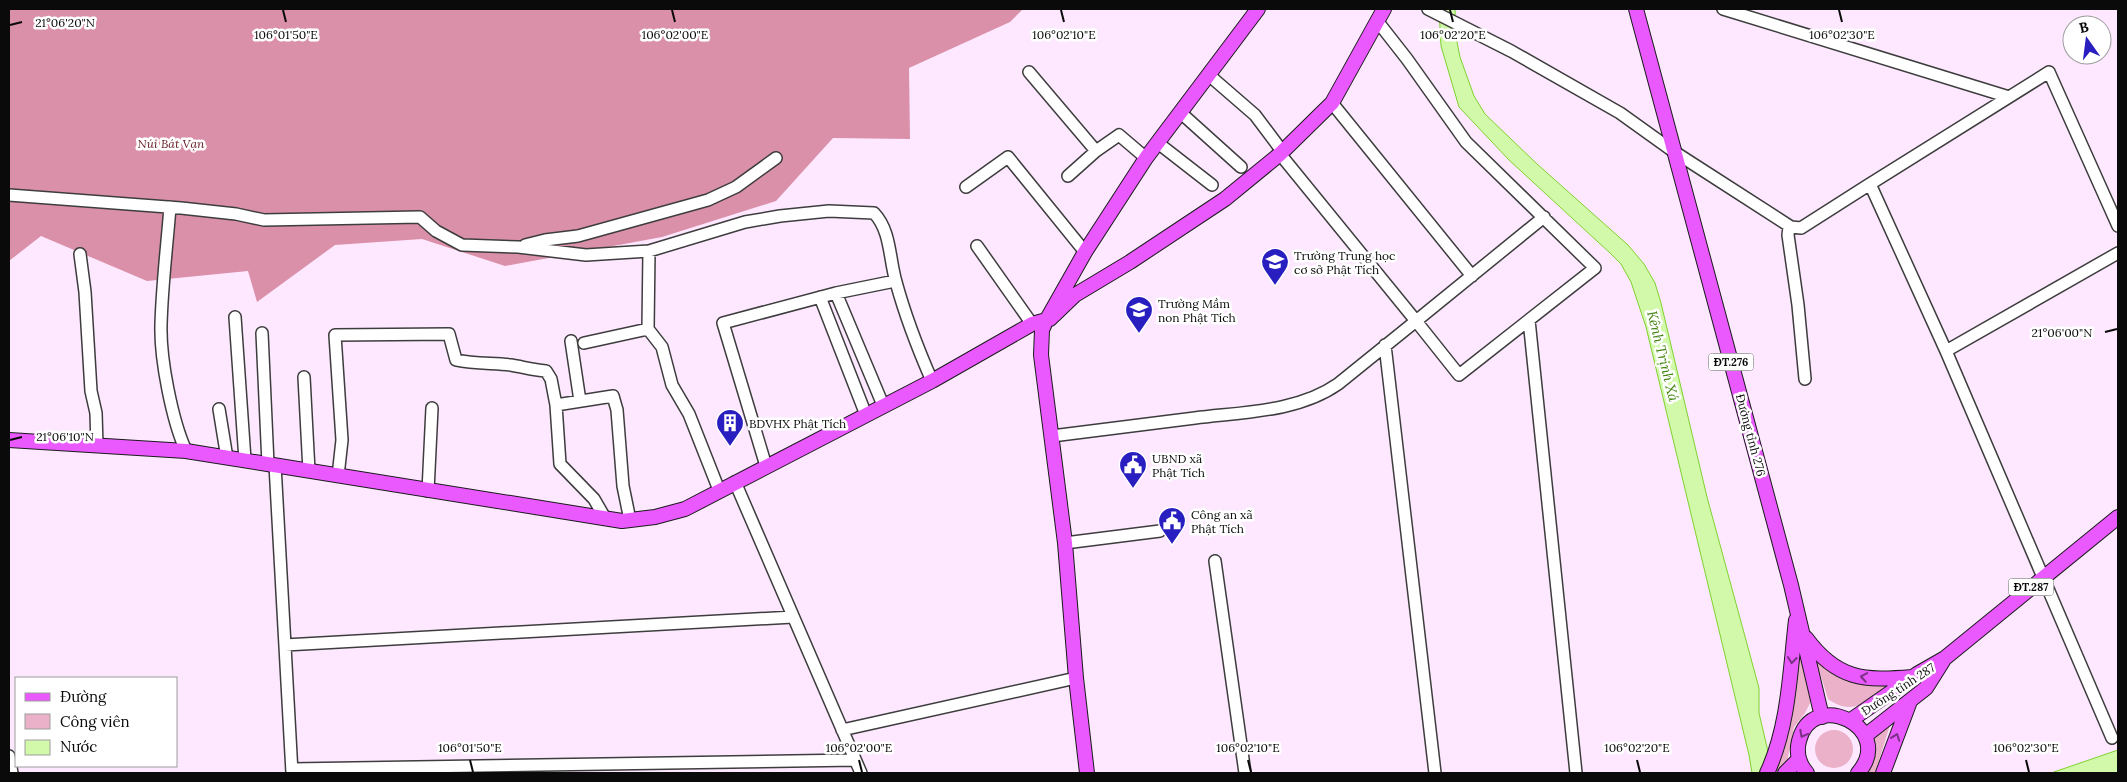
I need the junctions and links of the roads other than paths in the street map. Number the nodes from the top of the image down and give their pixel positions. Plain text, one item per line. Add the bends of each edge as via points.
1 (1384, 9) edge
2 (1636, 9) edge
3 (1723, 9) edge
4 (1254, 10) edge
5 (1431, 10) edge
6 (1378, 22) junction
7 (1029, 72) dead end
8 (1210, 76) junction
9 (2009, 97) junction
10 (1332, 103) junction
11 (1181, 113) junction
12 (1158, 143) junction
13 (1096, 151) junction
14 (1673, 152) junction
15 (1281, 153) junction
16 (776, 158) dead end
17 (1146, 158) junction
18 (1241, 167) dead end
19 (1068, 176) dead end
20 (1870, 184) junction
21 (1212, 185) dead end
22 (966, 188) dead end
23 (9, 195) edge
24 (170, 207) junction
25 (1544, 217) junction
26 (1789, 226) junction
27 (2118, 226) edge
28 (977, 246) dead end
29 (518, 247) junction
30 (649, 251) junction
31 (1085, 252) junction
32 (2118, 253) edge
33 (80, 254) dead end
34 (1472, 276) junction
35 (895, 281) junction
36 (836, 293) junction
37 (820, 297) junction
38 (235, 317) dead end
39 (1529, 320) junction
40 (1046, 321) junction
41 (1416, 321) junction
42 (1032, 324) junction
43 (648, 329) junction
44 (262, 333) dead end
45 (571, 341) dead end
46 (584, 343) dead end
47 (1385, 345) junction
48 (1946, 351) junction
49 (304, 377) dead end
50 (1805, 379) dead end
51 (932, 381) junction
52 (580, 401) junction
53 (556, 405) junction
54 (883, 405) junction
55 (432, 408) dead end
56 (219, 409) dead end
57 (866, 415) junction
58 (1052, 436) junction
59 (9, 440) edge
60 (97, 446) junction
61 (186, 451) junction
62 (227, 458) junction
63 (245, 460) junction
64 (271, 465) junction
65 (766, 466) junction
66 (309, 471) junction
67 (338, 476) junction
68 (735, 482) junction
69 (719, 490) junction
70 (428, 491) junction
71 (2118, 517) edge
72 (605, 518) junction
73 (630, 520) junction
74 (1160, 531) dead end
75 (1065, 544) junction
76 (1214, 561) dead end
77 (2044, 576) junction
78 (1798, 612) junction
79 (793, 616) junction
80 (1803, 633) junction
81 (285, 645) junction
82 (1945, 658) junction
83 (1913, 677) junction
84 (1076, 678) junction
85 (1910, 701) junction
86 (1822, 717) junction
87 (1850, 720) junction
88 (842, 730) junction
89 (1865, 736) junction
90 (2112, 738) dead end
91 (9, 756) edge
92 (1799, 759) junction
93 (855, 760) junction
94 (488, 770) edge
95 (292, 771) edge
96 (12, 773) edge
97 (861, 773) edge
98 (1087, 773) edge
99 (1245, 773) edge
100 (1435, 773) edge
101 (1576, 773) edge
102 (1768, 773) edge
103 (1785, 773) edge
104 (1807, 773) edge
105 (1859, 773) edge
106 (1883, 773) edge

1 - 6 main road
2 - 14 main road, Đường tỉnh 276 / ĐT.276
3 - 9 street
4 - 8 main road
5 - 14 street via 1620,113
6 - 10 main road
6 - 25 street via 1466,142
7 - 13 street
8 - 11 main road
8 - 15 street via 1255,115
9 - 20 street
9 - 27 street via 2049,72
10 - 15 main road
10 - 34 street
11 - 12 main road
11 - 18 street
12 - 17 main road
12 - 21 street
13 - 17 street via 1120,135
13 - 19 street
14 - 26 street
14 - 78 main road, Đường tỉnh 276 / ĐT.276
15 - 40 main road via 1225,199 1075,295
15 - 41 street
16 - 29 street via 736,187 708,200 578,236
17 - 31 main road
20 - 26 street via 1801,228
20 - 48 street
22 - 31 street via 1008,157
23 - 24 street
24 - 29 street via 264,220 420,217 436,231 462,245
24 - 61 street via 161,327 166,375 178,433
25 - 34 street
25 - 39 street via 1595,268
26 - 50 street
28 - 42 street
29 - 30 street via 586,255
30 - 35 street via 745,222 780,216 829,211 874,213 883,223
30 - 43 street
31 - 40 main road
32 - 48 street
33 - 60 street
34 - 41 street
35 - 36 street
35 - 51 street
36 - 37 street
36 - 54 street
37 - 57 street
37 - 65 street via 723,323
38 - 63 street
39 - 41 street via 1460,375
39 - 101 street
40 - 42 main road
40 - 58 main road via 1042,330 1041,355
41 - 47 street
42 - 51 main road
43 - 46 street
43 - 69 street via 662,346 672,385 689,414
44 - 64 street
45 - 52 street
47 - 58 street via 1326,392 1296,404
47 - 100 street
48 - 77 street
49 - 66 street
51 - 54 main road
52 - 53 street
52 - 73 street via 613,396
53 - 67 street via 551,379 546,371 456,360 449,334 335,335 342,440
53 - 72 street via 560,464 594,499
54 - 57 main road
55 - 70 street
56 - 62 street
57 - 65 main road
58 - 75 main road
59 - 60 main road
60 - 61 main road
61 - 62 main road
62 - 63 main road
63 - 64 main road
64 - 66 main road
64 - 81 street
65 - 68 main road
66 - 67 main road
67 - 70 main road
68 - 69 main road
68 - 79 street
69 - 73 main road via 685,509
70 - 72 main road
71 - 77 main road, Đường tỉnh 287 / ĐT.287
72 - 73 main road
74 - 75 street
75 - 84 main road
76 - 99 street
77 - 82 main road, Đường tỉnh 287 / ĐT.287
77 - 90 street
78 - 80 main road, Đường tỉnh 276 / ĐT.276
78 -> 102 main road via 1782,728
79 - 81 street
79 - 88 street
83 -> 80 main road via 1865,678 1847,673 1819,655
80 - 86 main road, Đường tỉnh 276 / ĐT.276
81 - 95 street
82 - 83 main road, Đường tỉnh 287 / ĐT.287
82 - 85 main road, Đường tỉnh 287 / ĐT.287 via 1926,688
83 - 87 main road, Đường tỉnh 287 / ĐT.287
84 - 88 street
84 - 98 main road
85 - 89 main road, Đường tỉnh 287 / ĐT.287
106 -> 85 main road
86 - 87 main road via 1836,715
86 -> 92 main road via 1812,722 1802,734
87 - 89 main road
88 - 93 street
89 - 105 main road via 1867,756
91 - 96 street
92 - 103 main road
92 - 104 main road
93 - 94 street
93 - 97 street
94 - 95 street

